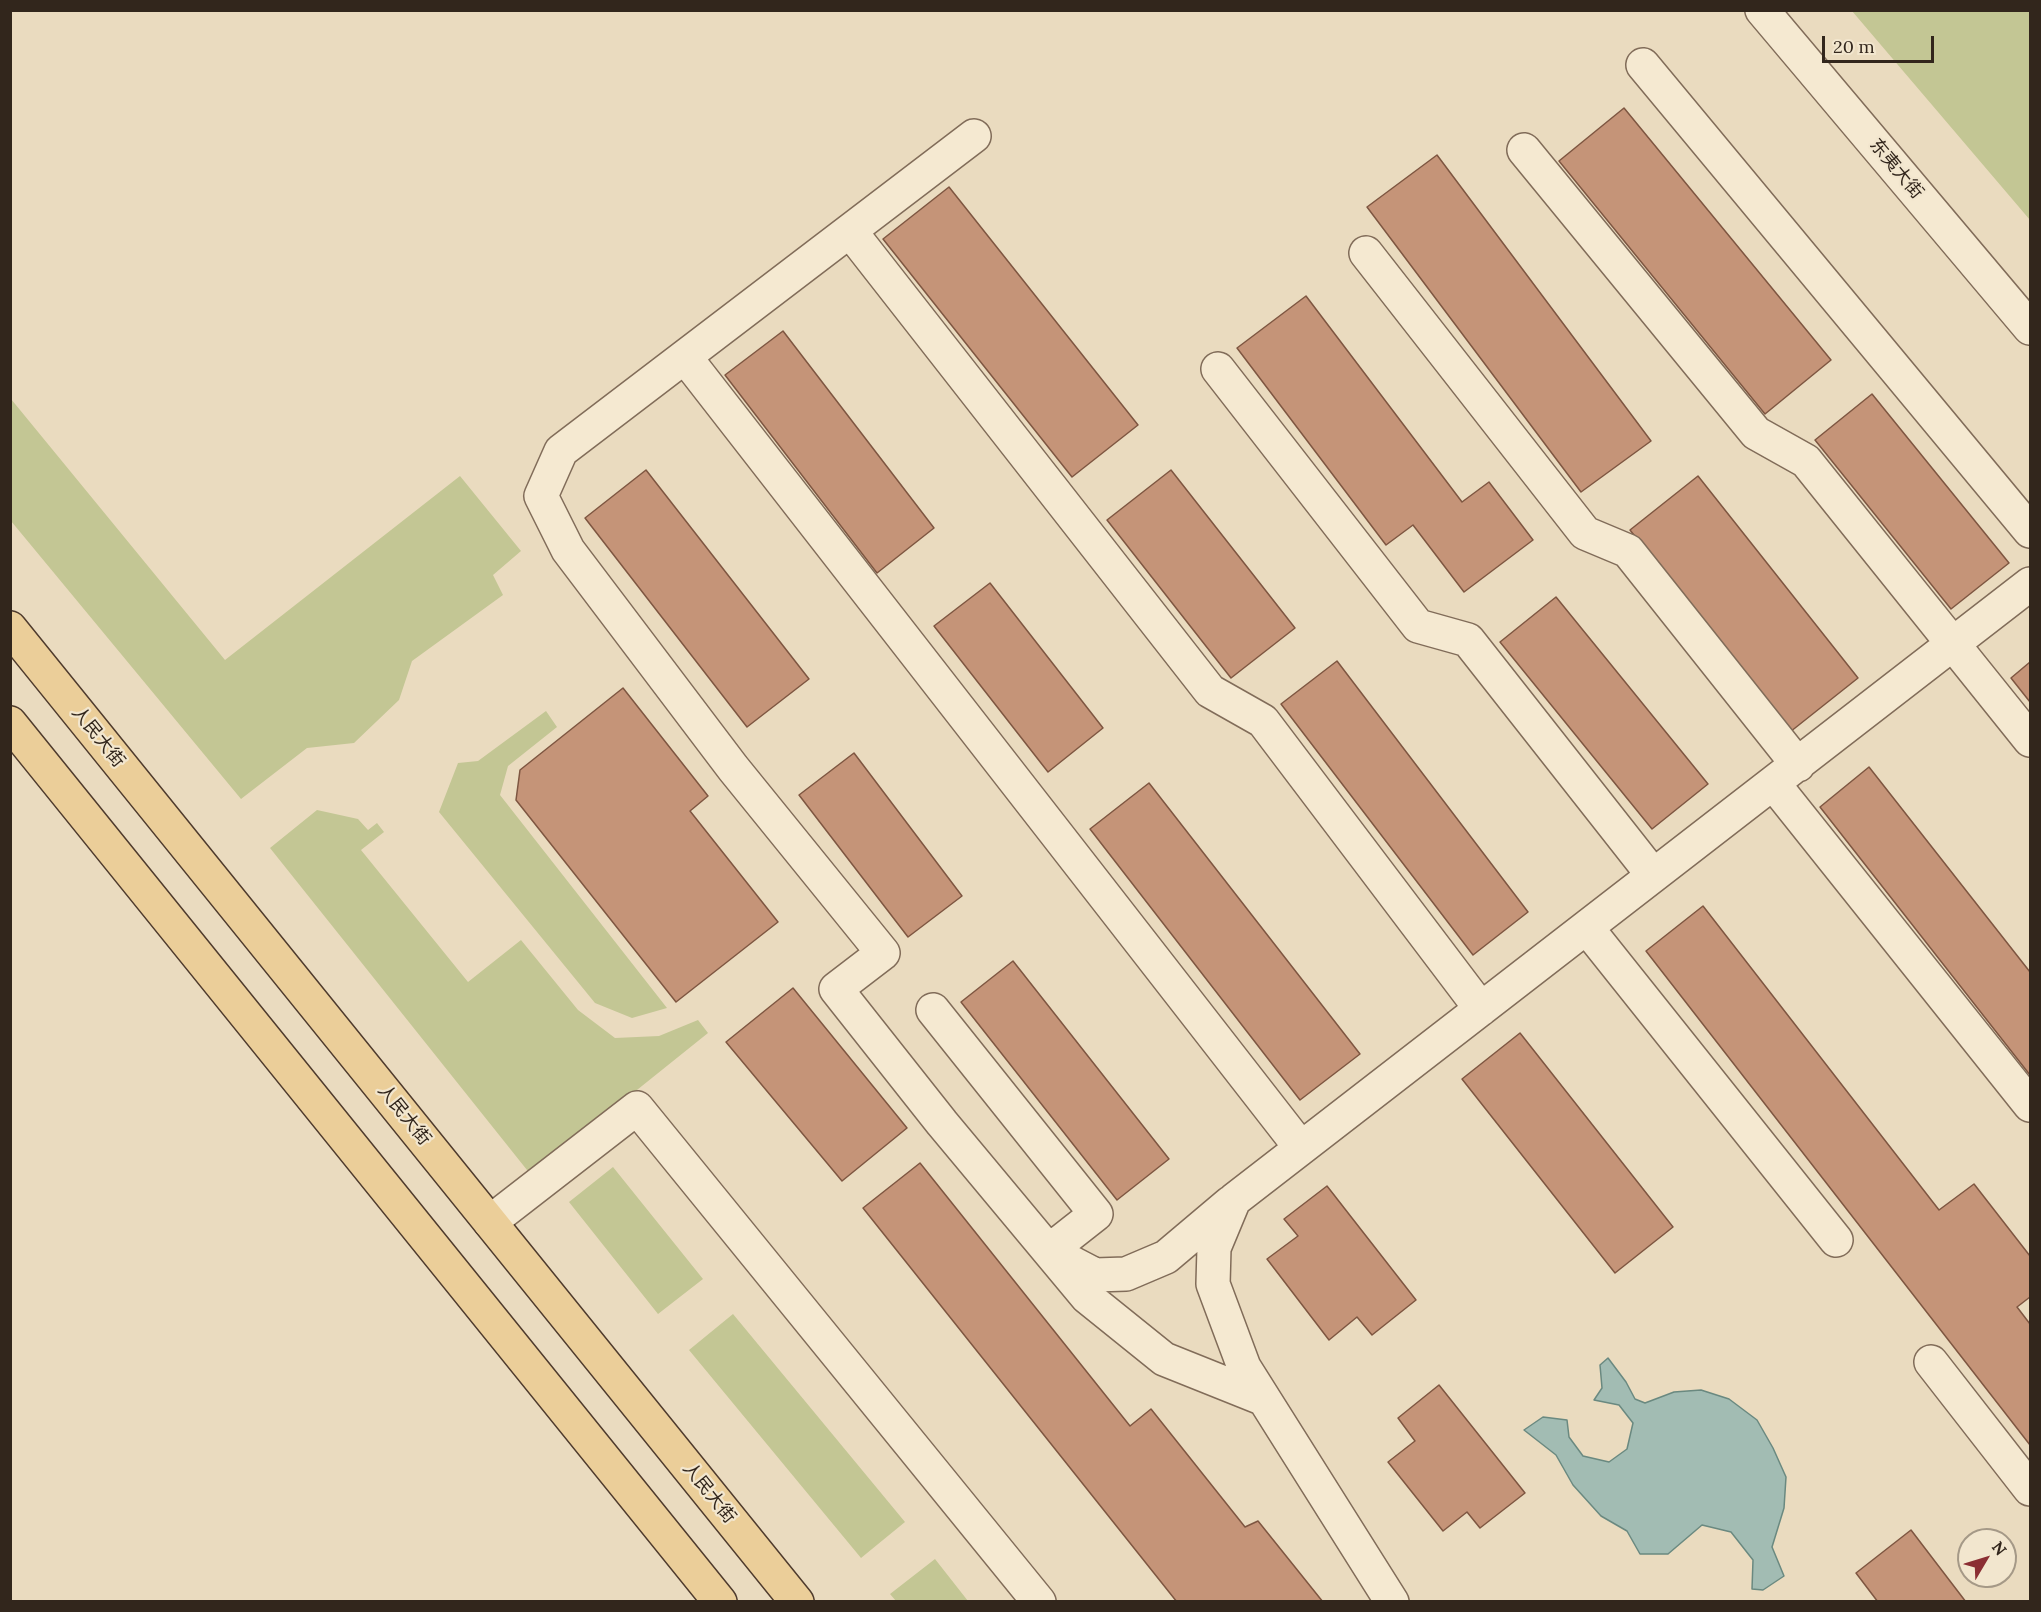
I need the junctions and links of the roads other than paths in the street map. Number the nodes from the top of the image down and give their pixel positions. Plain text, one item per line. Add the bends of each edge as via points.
1 (1762, 10) edge
2 (1643, 65) dead end
3 (974, 136) dead end
4 (1524, 150) dead end
5 (850, 231) junction
6 (1366, 253) dead end
7 (2031, 328) edge
8 (685, 357) junction
9 (1218, 369) dead end
10 (2031, 531) edge
11 (2031, 584) edge
12 (10, 628) edge
13 (1954, 644) junction
14 (10, 723) edge
15 (2031, 740) edge
16 (1786, 774) junction
17 (1653, 875) junction
18 (1587, 928) junction
19 (1481, 1009) junction
20 (933, 1010) dead end
21 (2031, 1105) edge
22 (1301, 1148) junction
23 (1234, 1200) junction
24 (490, 1222) junction
25 (1836, 1240) dead end
26 (1049, 1251) junction
27 (1931, 1362) dead end
28 (1264, 1399) junction
29 (2031, 1489) edge
30 (720, 1602) edge
31 (797, 1602) edge
32 (1039, 1602) edge
33 (1392, 1602) edge

1 - 7 street, 东夷大街
2 - 10 street
3 - 5 street
4 - 13 street via 1756,433 1806,461
5 - 8 street
5 - 19 street via 1210,692 1263,721
6 - 16 street via 1585,532 1628,551
8 - 22 street
8 - 26 street via 561,451 542,496 568,550 733,768 883,953 836,989
9 - 17 street via 1418,626 1468,640
11 - 13 street
12 - 24 main road, 人民大街
13 - 15 street
13 - 16 street
14 - 30 main road
16 - 17 street
16 - 21 street
17 - 18 street
18 - 19 street
18 - 25 street
19 - 22 street
20 - 26 street via 1096,1214
22 - 23 street
23 - 26 street via 1166,1257 1126,1274 1095,1275
23 - 28 street via 1214,1248 1213,1284 1244,1367
24 - 31 main road, 人民大街
24 - 32 street via 637,1108
26 - 28 street via 1087,1297 1164,1359
27 - 29 street
28 - 33 street

